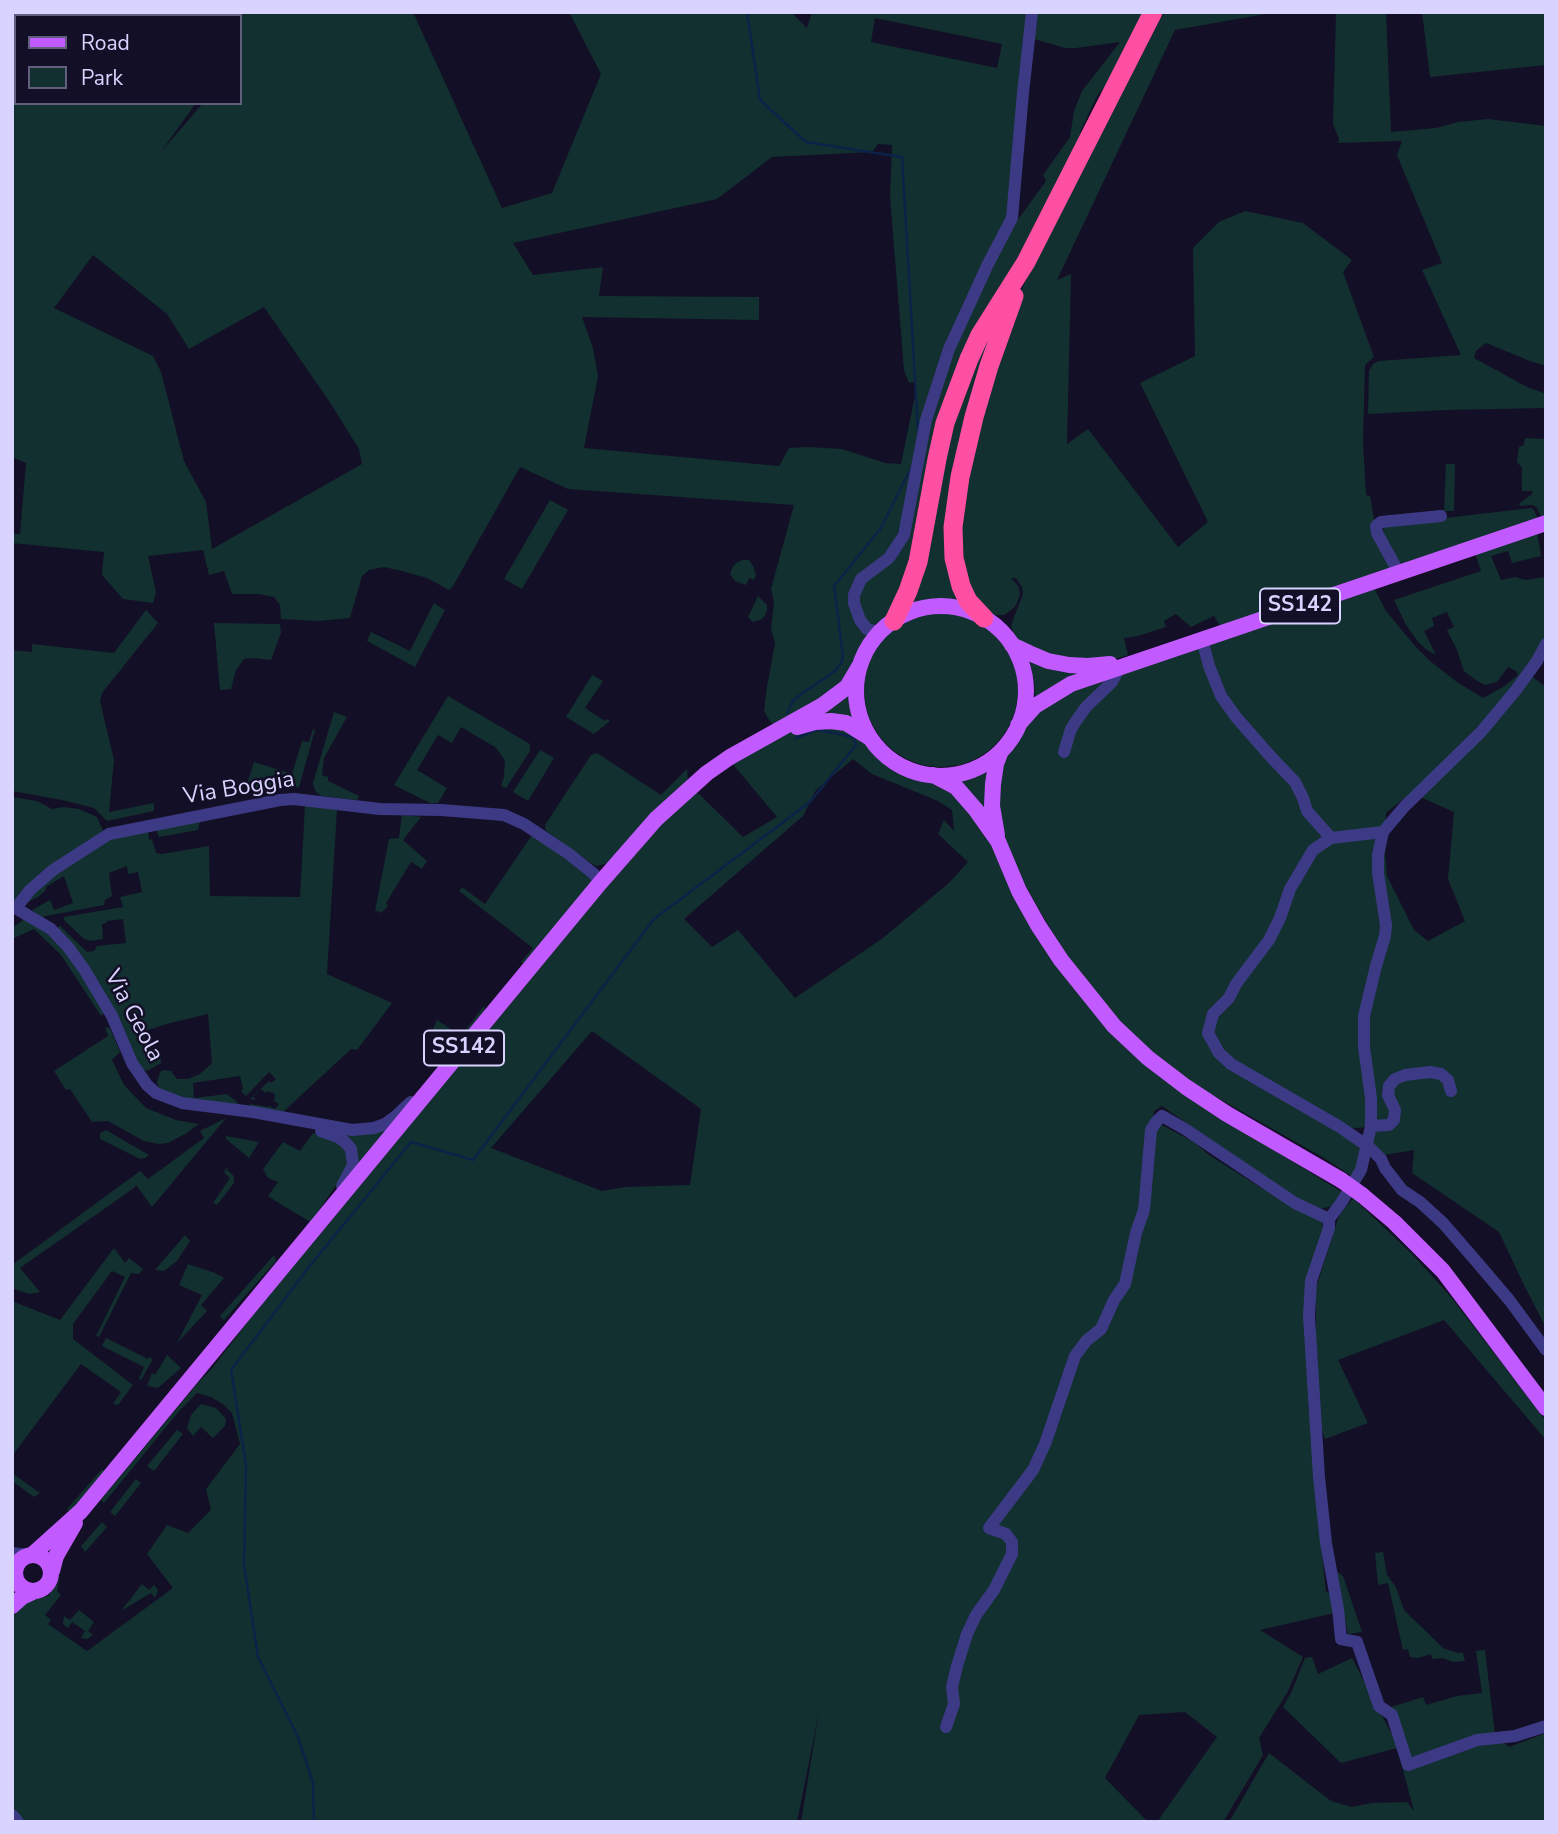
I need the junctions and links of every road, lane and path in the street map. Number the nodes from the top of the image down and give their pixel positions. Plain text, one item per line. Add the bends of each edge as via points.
1 (1032, 12) edge
2 (1153, 12) edge
3 (1026, 262) junction
4 (1441, 516) dead end
5 (1546, 523) edge
6 (1399, 573) junction
7 (984, 618) junction
8 (887, 626) junction
9 (1202, 639) junction
10 (1546, 644) edge
11 (1012, 645) junction
12 (1127, 664) junction
13 (860, 666) junction
14 (1018, 725) junction
15 (870, 738) junction
16 (758, 741) junction
17 (1002, 750) junction
18 (1064, 752) dead end
19 (933, 775) junction
20 (1383, 832) junction
21 (1331, 838) junction
22 (998, 841) junction
23 (569, 854) junction
24 (612, 869) junction
25 (600, 883) junction
26 (16, 912) edge
27 (446, 1069) junction
28 (1451, 1091) dead end
29 (277, 1118) junction
30 (1371, 1126) junction
31 (1367, 1145) junction
32 (327, 1212) junction
33 (1329, 1219) junction
34 (1546, 1350) edge
35 (1546, 1408) edge
36 (81, 1511) junction
37 (24, 1554) edge
38 (52, 1571) junction
39 (14, 1575) edge
40 (35, 1591) junction
41 (12, 1606) edge
42 (1546, 1726) edge
43 (946, 1727) dead end
44 (12, 1815) edge
45 (18, 1822) edge

1 - 8 street via 1012,218 948,349 926,419 904,535 889,558 861,579 854,595 856,611 867,629
2 - 3 highway
3 - 7 highway via 985,379 956,503 956,573 968,601
3 - 8 highway via 980,335 955,394 937,459 918,562 908,591
4 - 6 street via 1376,526
5 - 6 main road, SS142
6 - 9 main road, SS142
7 - 8 main road via 939,607 920,609
7 - 11 main road
8 - 13 main road
9 - 12 main road, SS142
9 - 21 street via 1221,696 1296,782 1307,811
10 - 20 street via 1481,732
11 - 12 main road, SS142 via 1069,665
11 - 14 main road via 1025,680
12 - 14 main road, SS142 via 1051,695
12 - 18 street via 1086,707 1071,729
13 - 15 main road via 857,702
13 - 16 main road, SS142 via 847,687 831,699
14 - 17 main road
15 - 16 main road, SS142 via 846,723 831,721
15 - 19 main road via 898,764
16 - 24 main road, SS142 via 689,789
17 - 19 main road via 971,770
17 - 22 main road via 992,806
19 - 22 main road via 956,788
20 - 21 street
20 - 30 street via 1378,873 1385,936 1364,1016
21 - 31 street via 1313,850 1290,889 1269,940 1213,1014 1209,1032 1219,1053 1231,1064
22 - 35 main road, bridge via 1038,925 1114,1026 1186,1087 1341,1180 1394,1222 1443,1271
23 - 24 street, Via Boggia via 594,867
23 - 25 street, Via Boggia
23 - 26 street, Via Boggia via 504,815 279,800 109,834 53,870 30,890
24 - 25 main road, SS142
25 - 27 main road, SS142
26 - 29 street, Via Geola via 51,929 68,947 112,1016 147,1086 182,1103
27 - 29 street, Via Geola via 397,1115 374,1128 352,1130
27 - 32 main road, SS142
28 - 30 street via 1441,1074 1395,1079 1388,1095 1394,1120 1389,1125
29 - 32 street, Via Geola via 338,1137 351,1149 353,1165
30 - 31 street
31 - 33 street via 1361,1170
31 - 34 street via 1402,1190 1456,1238
32 - 36 main road, SS142
33 - 42 street via 1311,1281 1309,1317 1319,1477 1341,1639 1357,1642 1378,1706 1392,1715 1408,1765 1477,1740 1515,1736
33 - 43 street via 1295,1203 1163,1116 1156,1122 1151,1130 1144,1210 1125,1284 1101,1329 1075,1356 1033,1470 989,1528 1006,1534 1012,1554 967,1634
36 - 37 main road, SS142
36 - 38 main road, SS142
37 - 38 main road via 45,1559
37 - 39 main road, SS142
38 - 40 main road, SS142 via 48,1584
39 - 40 main road, SS142 via 22,1587
40 - 41 main road, SS142
44 - 45 street

